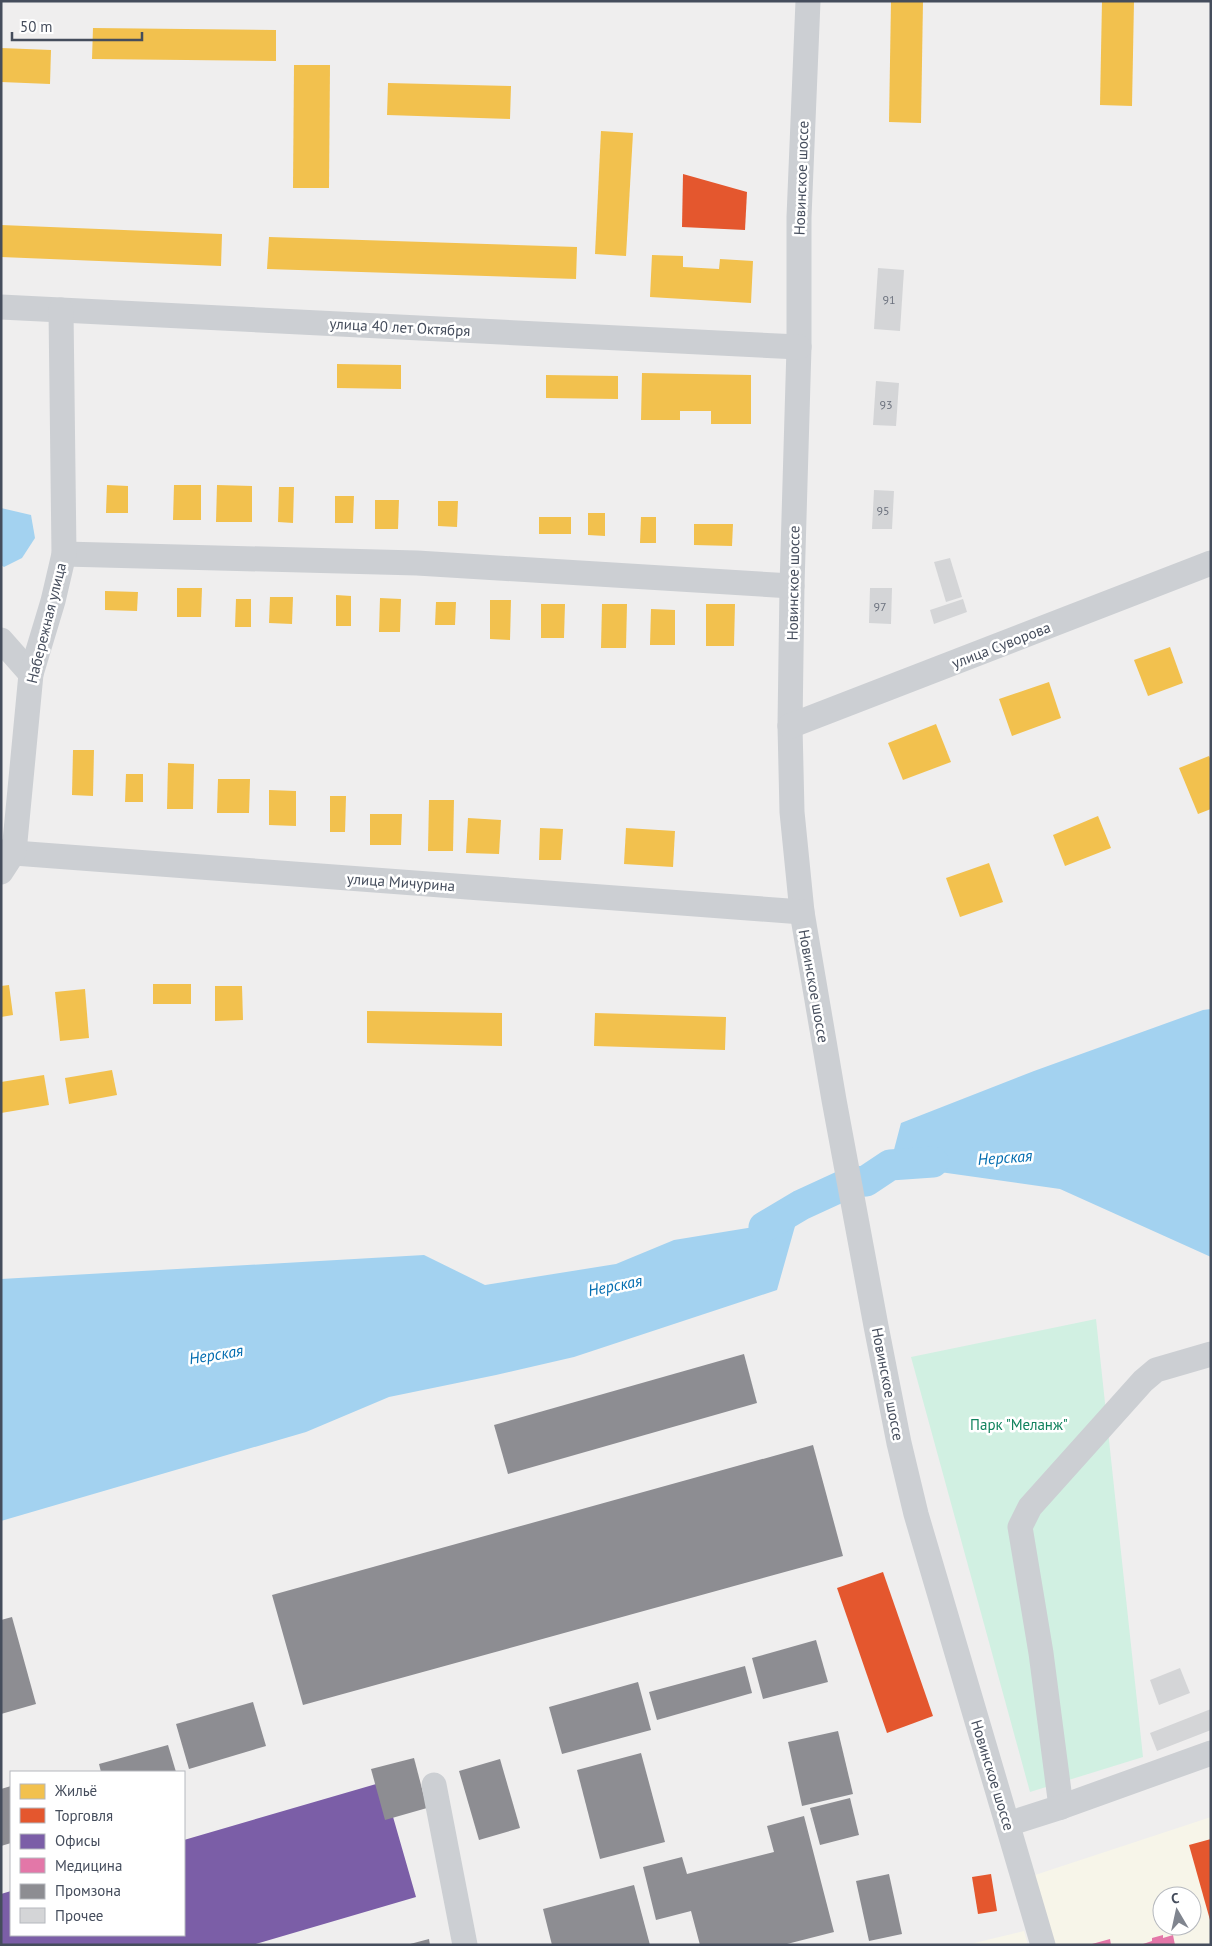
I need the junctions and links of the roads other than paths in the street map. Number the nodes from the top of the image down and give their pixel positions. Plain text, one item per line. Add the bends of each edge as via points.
1 (808, 1) edge
2 (1, 307) edge
3 (61, 310) junction
4 (799, 347) junction
5 (64, 554) junction
6 (1211, 563) edge
7 (792, 586) junction
8 (1, 640) edge
9 (31, 674) junction
10 (790, 726) junction
11 (5, 859) edge
12 (802, 912) junction
13 (1211, 1354) edge
14 (1211, 1753) edge
15 (434, 1785) dead end
16 (1061, 1807) junction
17 (1008, 1824) junction
18 (465, 1945) edge
19 (1043, 1945) edge

1 - 4 street, Новинское шоссе via 799,217
2 - 3 street, улица 40 лет Октября
3 - 4 street, улица 40 лет Октября
3 - 5 street, Набережная улица
4 - 7 street, Новинское шоссе
5 - 7 street via 417,563
5 - 9 street, Набережная улица
6 - 10 street, улица Суворова
7 - 10 street, Новинское шоссе
8 - 9 street
9 - 11 street, Набережная улица
10 - 12 street, Новинское шоссе via 792,812
11 - 12 street, улица Мичурина
12 - 17 street, Новинское шоссе via 897,1433 916,1514
13 - 16 street via 1156,1370 1143,1381 1030,1507 1020,1527 1041,1653
14 - 16 street
15 - 18 street
16 - 17 street
17 - 19 street, Новинское шоссе

